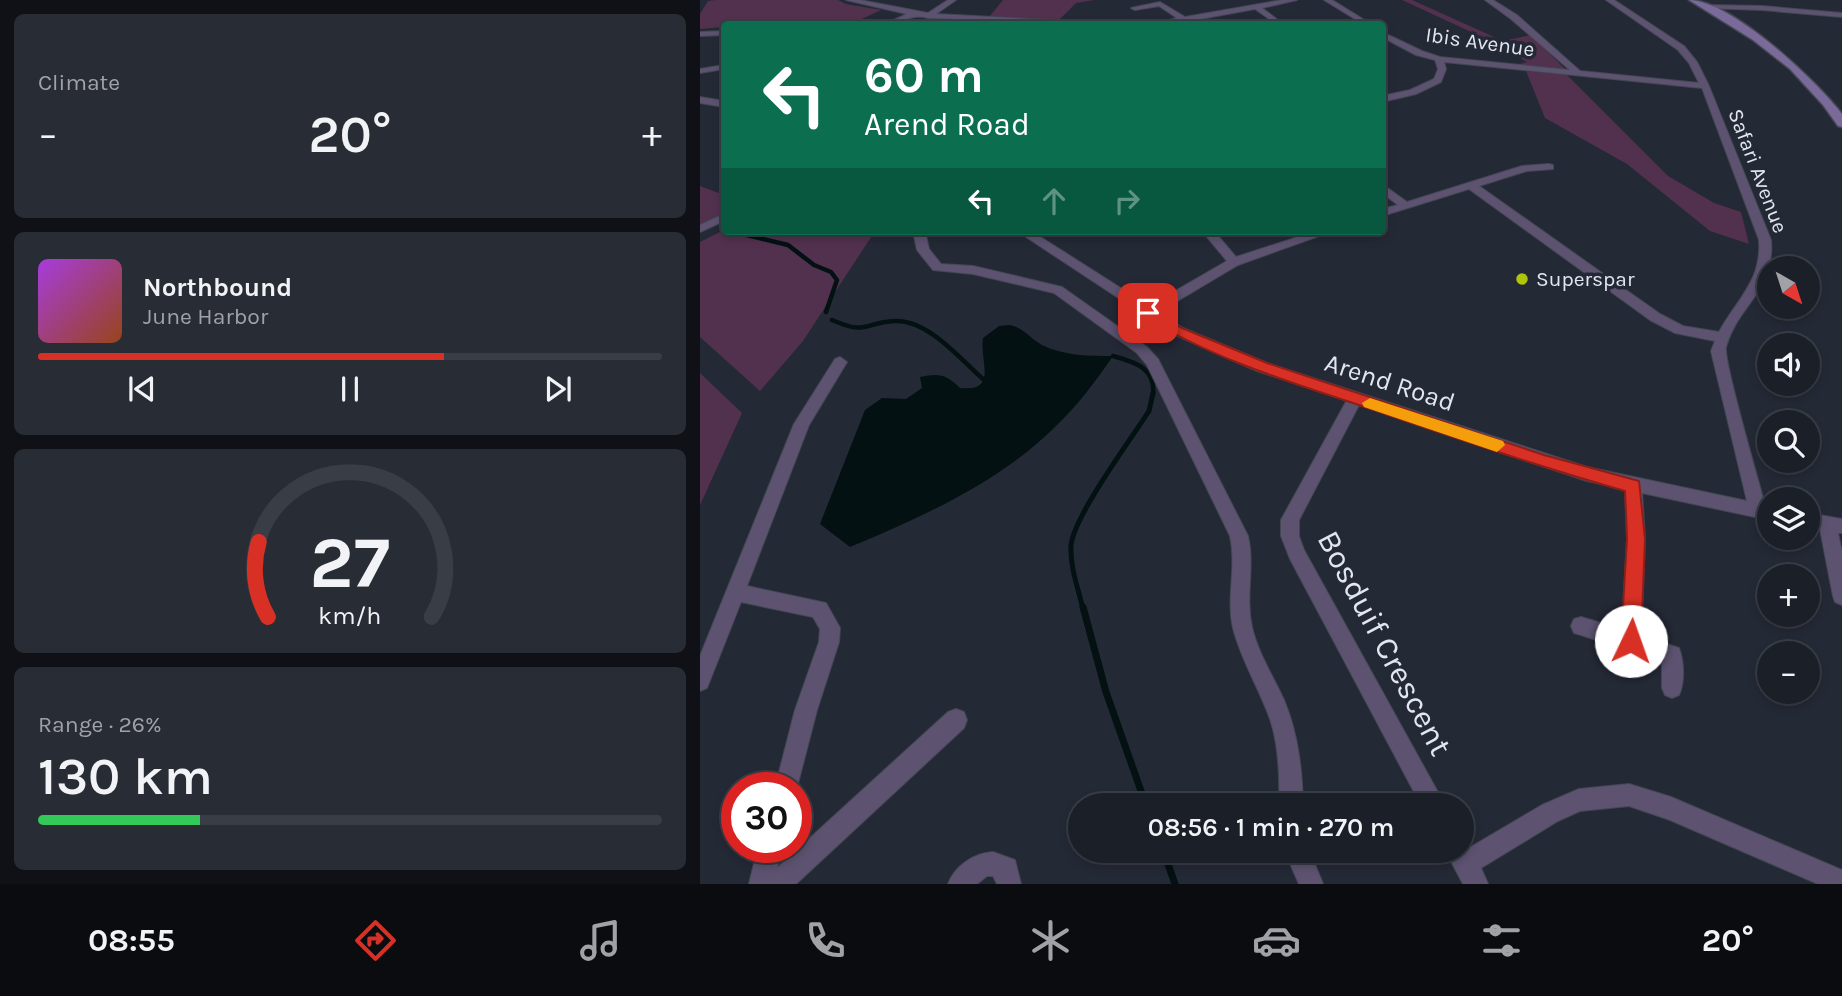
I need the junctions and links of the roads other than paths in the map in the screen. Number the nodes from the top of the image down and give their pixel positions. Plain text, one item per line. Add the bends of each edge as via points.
1 (849, 0) edge
2 (953, 0) edge
3 (1294, 0) edge
4 (1326, 0) edge
5 (1488, 0) edge
6 (1609, 0) edge
7 (1694, 0) edge
8 (1758, 0) edge
9 (1256, 7) junction
10 (1706, 7) junction
11 (1135, 8) dead end
12 (1762, 8) junction
13 (915, 13) junction
14 (1842, 15) edge
15 (928, 16) junction
16 (1184, 20) junction
17 (895, 21) edge
18 (1029, 21) edge
19 (1178, 21) edge
20 (1276, 21) edge
21 (1362, 21) edge
22 (721, 33) edge
23 (700, 34) edge
24 (1386, 36) edge
25 (1439, 58) junction
26 (721, 68) edge
27 (700, 71) edge
28 (1577, 72) junction
29 (1705, 86) junction
30 (721, 97) edge
31 (1386, 98) edge
32 (700, 100) edge
33 (711, 102) junction
34 (721, 104) edge
35 (1842, 123) edge
36 (1549, 166) dead end
37 (1470, 185) junction
38 (1386, 190) edge
39 (1405, 205) junction
40 (1386, 212) edge
41 (721, 218) edge
42 (700, 229) edge
43 (920, 235) edge
44 (1029, 235) edge
45 (1211, 235) edge
46 (1315, 235) edge
47 (1234, 262) junction
48 (1148, 313) junction
49 (1721, 337) junction
50 (840, 362) dead end
51 (1355, 399) junction
52 (1633, 486) junction
53 (1757, 488) edge
54 (1757, 511) edge
55 (1834, 525) edge
56 (734, 592) junction
57 (1842, 596) edge
58 (1581, 625) dead end
59 (1631, 641) junction
60 (700, 681) edge
61 (1672, 688) dead end
62 (956, 720) dead end
63 (790, 772) edge
64 (1291, 793) edge
65 (1426, 793) edge
66 (766, 863) edge
67 (1302, 863) edge
68 (1466, 866) edge
69 (1842, 882) edge
70 (761, 884) edge
71 (778, 884) edge
72 (960, 884) edge
73 (1009, 884) edge
74 (1311, 884) edge

1 - 13 street
2 - 15 street
3 - 9 street
4 - 21 street
5 - 28 street
6 - 29 street, Safari Avenue via 1681,48
7 - 10 street
8 - 12 street
9 - 16 street
9 - 20 street
10 - 12 street
10 - 35 street via 1799,69
11 - 16 street via 1160,4
12 - 14 street
13 - 15 street
13 - 17 street
15 - 18 street
16 - 19 street
22 - 23 street
24 - 25 street, Ibis Avenue
25 - 28 street, Ibis Avenue
25 - 31 street via 1438,80
26 - 27 street
28 - 29 street, Ibis Avenue
29 - 49 street, Safari Avenue via 1767,250 1762,278
30 - 33 street
32 - 33 street
33 - 34 street
36 - 37 street
37 - 39 street
37 - 49 street via 1655,317 1681,330
38 - 39 street
39 - 40 street
41 - 42 street
43 - 64 street via 923,250 937,267 973,270 1058,290 1149,356 1241,544 1242,625 1282,722
44 - 48 street, Arend Road
45 - 47 street
46 - 47 street
47 - 48 street
48 - 51 street, Arend Road via 1210,346
49 - 53 street via 1718,351
50 - 56 street via 802,424
51 - 52 street, Arend Road
51 - 65 street, Bosduif Crescent via 1298,502 1290,520 1290,536
52 - 54 street, Arend Road
52 - 59 street via 1636,539
55 - 57 street
56 - 60 street
56 - 63 street via 819,609 831,628
58 - 59 street
59 - 61 street via 1672,655
62 - 71 street
66 - 70 street
67 - 74 street
68 - 69 street via 1579,800 1629,795
72 - 73 street via 989,863 1006,869

